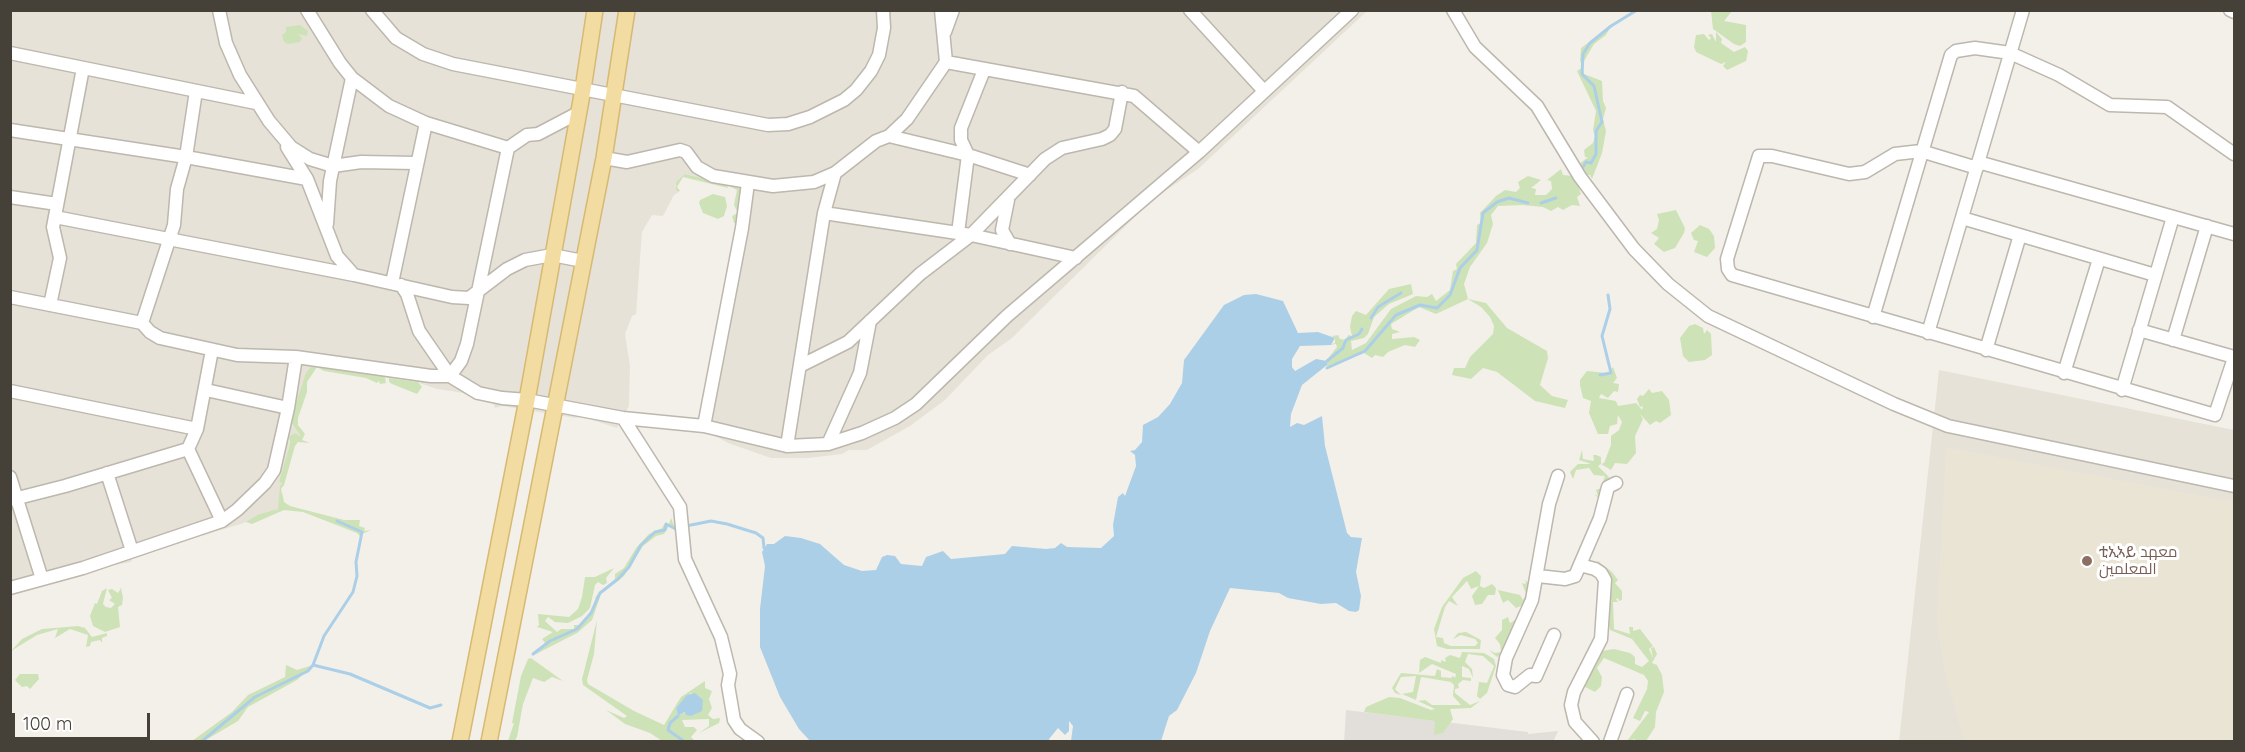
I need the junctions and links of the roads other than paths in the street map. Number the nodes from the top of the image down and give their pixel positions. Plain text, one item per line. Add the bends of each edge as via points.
1 (219, 10) edge
2 (308, 10) edge
3 (372, 10) edge
4 (595, 10) edge
5 (627, 10) edge
6 (883, 10) edge
7 (941, 10) edge
8 (953, 10) edge
9 (1190, 10) edge
10 (1453, 10) edge
11 (2023, 10) edge
12 (1348, 12) edge
13 (943, 37) junction
14 (10, 53) edge
15 (2010, 53) junction
16 (946, 62) junction
17 (83, 68) junction
18 (984, 70) junction
19 (352, 78) junction
20 (583, 89) junction
21 (196, 91) junction
22 (1264, 91) junction
23 (1122, 92) junction
24 (614, 94) junction
25 (256, 102) junction
26 (578, 113) junction
27 (426, 123) junction
28 (10, 130) edge
29 (280, 136) junction
30 (889, 136) junction
31 (69, 138) junction
32 (508, 148) junction
33 (1922, 151) junction
34 (1199, 152) junction
35 (2235, 154) edge
36 (968, 155) junction
37 (186, 157) junction
38 (604, 158) junction
39 (416, 163) junction
40 (1978, 165) junction
41 (333, 166) junction
42 (835, 173) junction
43 (1030, 175) junction
44 (307, 179) junction
45 (748, 183) junction
46 (10, 197) edge
47 (1009, 198) junction
48 (57, 204) junction
49 (824, 213) junction
50 (55, 217) junction
51 (2173, 217) junction
52 (1962, 218) junction
53 (2207, 226) junction
54 (326, 231) junction
55 (958, 233) junction
56 (2235, 234) edge
57 (970, 235) junction
58 (2020, 235) junction
59 (170, 240) junction
60 (1010, 244) junction
61 (552, 255) junction
62 (1076, 258) junction
63 (2099, 259) junction
64 (583, 261) junction
65 (1716, 269) dead end
66 (354, 275) junction
67 (1732, 275) junction
68 (2155, 275) junction
69 (397, 284) junction
70 (479, 293) junction
71 (10, 297) edge
72 (50, 305) junction
73 (1873, 317) junction
74 (870, 321) junction
75 (142, 323) junction
76 (2139, 330) junction
77 (1928, 333) junction
78 (2173, 340) junction
79 (212, 350) junction
80 (1986, 350) junction
81 (296, 357) junction
82 (2235, 358) edge
83 (800, 366) junction
84 (2064, 372) junction
85 (450, 376) junction
86 (206, 390) junction
87 (2122, 390) junction
88 (10, 391) edge
89 (527, 400) junction
90 (555, 405) junction
91 (288, 408) junction
92 (623, 418) junction
93 (704, 426) junction
94 (197, 429) junction
95 (828, 444) junction
96 (787, 446) junction
97 (188, 449) junction
98 (107, 473) junction
99 (1558, 476) dead end
100 (10, 477) edge
101 (1616, 483) dead end
102 (2235, 486) edge
103 (13, 499) edge
104 (222, 521) junction
105 (132, 551) junction
106 (1580, 565) junction
107 (1538, 576) junction
108 (42, 579) junction
109 (10, 588) edge
110 (1554, 636) dead end
111 (1627, 694) dead end
112 (460, 741) edge
113 (489, 741) edge
114 (758, 741) edge
115 (1593, 741) edge
116 (1611, 741) edge

1 - 25 street via 226,43
2 - 19 street
3 - 20 street via 396,38 423,54 465,67
4 - 20 main road
5 - 24 main road
6 - 24 street via 884,28 872,71 844,100 788,124 737,120
7 - 13 street
8 - 13 street
9 - 22 street
10 - 102 street via 1475,47 1537,106 1580,177 1634,249 1668,284 1708,316 1884,400 1948,426
11 - 15 street
12 - 22 street
13 - 16 street
14 - 17 street
15 - 33 street via 1975,48 1951,55
15 - 35 street via 2059,75 2110,105 2167,107
15 - 40 street
16 - 18 street
16 - 30 street via 907,119
17 - 21 street
17 - 31 street
18 - 23 street
18 - 36 street via 961,128 961,140
19 - 27 street via 389,106
19 - 41 street
20 - 24 street
20 - 26 main road
21 - 25 street
21 - 37 street
22 - 34 street
23 - 34 street via 1140,100
23 - 43 street via 1115,129 1110,135 1062,148
24 - 38 main road
25 - 29 street
26 - 32 street via 538,134 527,135
26 - 61 main road
27 - 32 street
27 - 39 street
28 - 31 street
29 - 41 street via 310,159
29 - 44 street
30 - 36 street
30 - 42 street via 876,141
31 - 37 street
31 - 48 street
32 - 70 street
33 - 40 street
33 - 67 street via 1895,154 1865,172 1849,174 1759,156 1727,259
33 - 73 street
34 - 62 street
36 - 43 street
36 - 55 street
37 - 44 street
37 - 59 street
38 - 45 street via 627,162 680,150 702,171
38 - 64 main road
39 - 41 street
39 - 69 street
40 - 51 street
40 - 52 street
41 - 54 street
42 - 45 street via 814,182 773,186
42 - 49 street
43 - 47 street
44 - 54 street
45 - 93 street
46 - 48 street
47 - 57 street
47 - 60 street via 1002,230
48 - 50 street
49 - 55 street
49 - 83 street
50 - 59 street
50 - 72 street via 54,234 60,258
51 - 53 street
51 - 68 street
52 - 58 street
52 - 77 street
53 - 56 street
53 - 78 street
54 - 66 street via 337,256
55 - 57 street
57 - 60 street
57 - 74 street via 920,274
58 - 63 street
58 - 80 street
59 - 66 street
59 - 75 street
60 - 62 street
61 - 64 street
61 - 70 street via 525,260 507,269
61 - 89 main road
62 - 95 street via 1006,316 916,404 896,418
63 - 68 street
63 - 84 street
64 - 90 main road
65 - 67 street
66 - 69 street
67 - 73 street
68 - 76 street
69 - 70 street via 452,297 469,298
69 - 85 street via 407,294 419,331
70 - 85 street via 464,354
71 - 72 street
72 - 75 street
73 - 77 street
74 - 83 street via 836,350
74 - 95 street via 860,373
75 - 79 street via 160,338
76 - 78 street
76 - 87 street
77 - 80 street
78 - 82 street
79 - 81 street
79 - 86 street
80 - 84 street
81 - 85 street
81 - 91 street
82 - 87 street via 2216,414
83 - 96 street
84 - 87 street
85 - 89 street via 478,393
86 - 91 street
86 - 94 street
88 - 94 street
89 - 90 street
89 - 112 main road
90 - 92 street
90 - 113 main road
91 - 104 street via 274,470
92 - 93 street
92 - 114 street via 680,507 685,559 721,637 730,674 734,720
93 - 96 street
94 - 97 street
95 - 96 street
97 - 98 street
97 - 104 street
98 - 103 street
98 - 105 street
99 - 107 street via 1549,504
100 - 103 street
101 - 106 street via 1608,487
103 - 108 street
104 - 105 street
105 - 108 street
106 - 107 street via 1572,578
106 - 115 street via 1595,569 1605,580 1600,639 1571,705 1575,722
107 - 110 street via 1525,618 1506,658 1503,675 1508,686 1515,687 1530,675 1536,676
108 - 109 street
111 - 116 street

